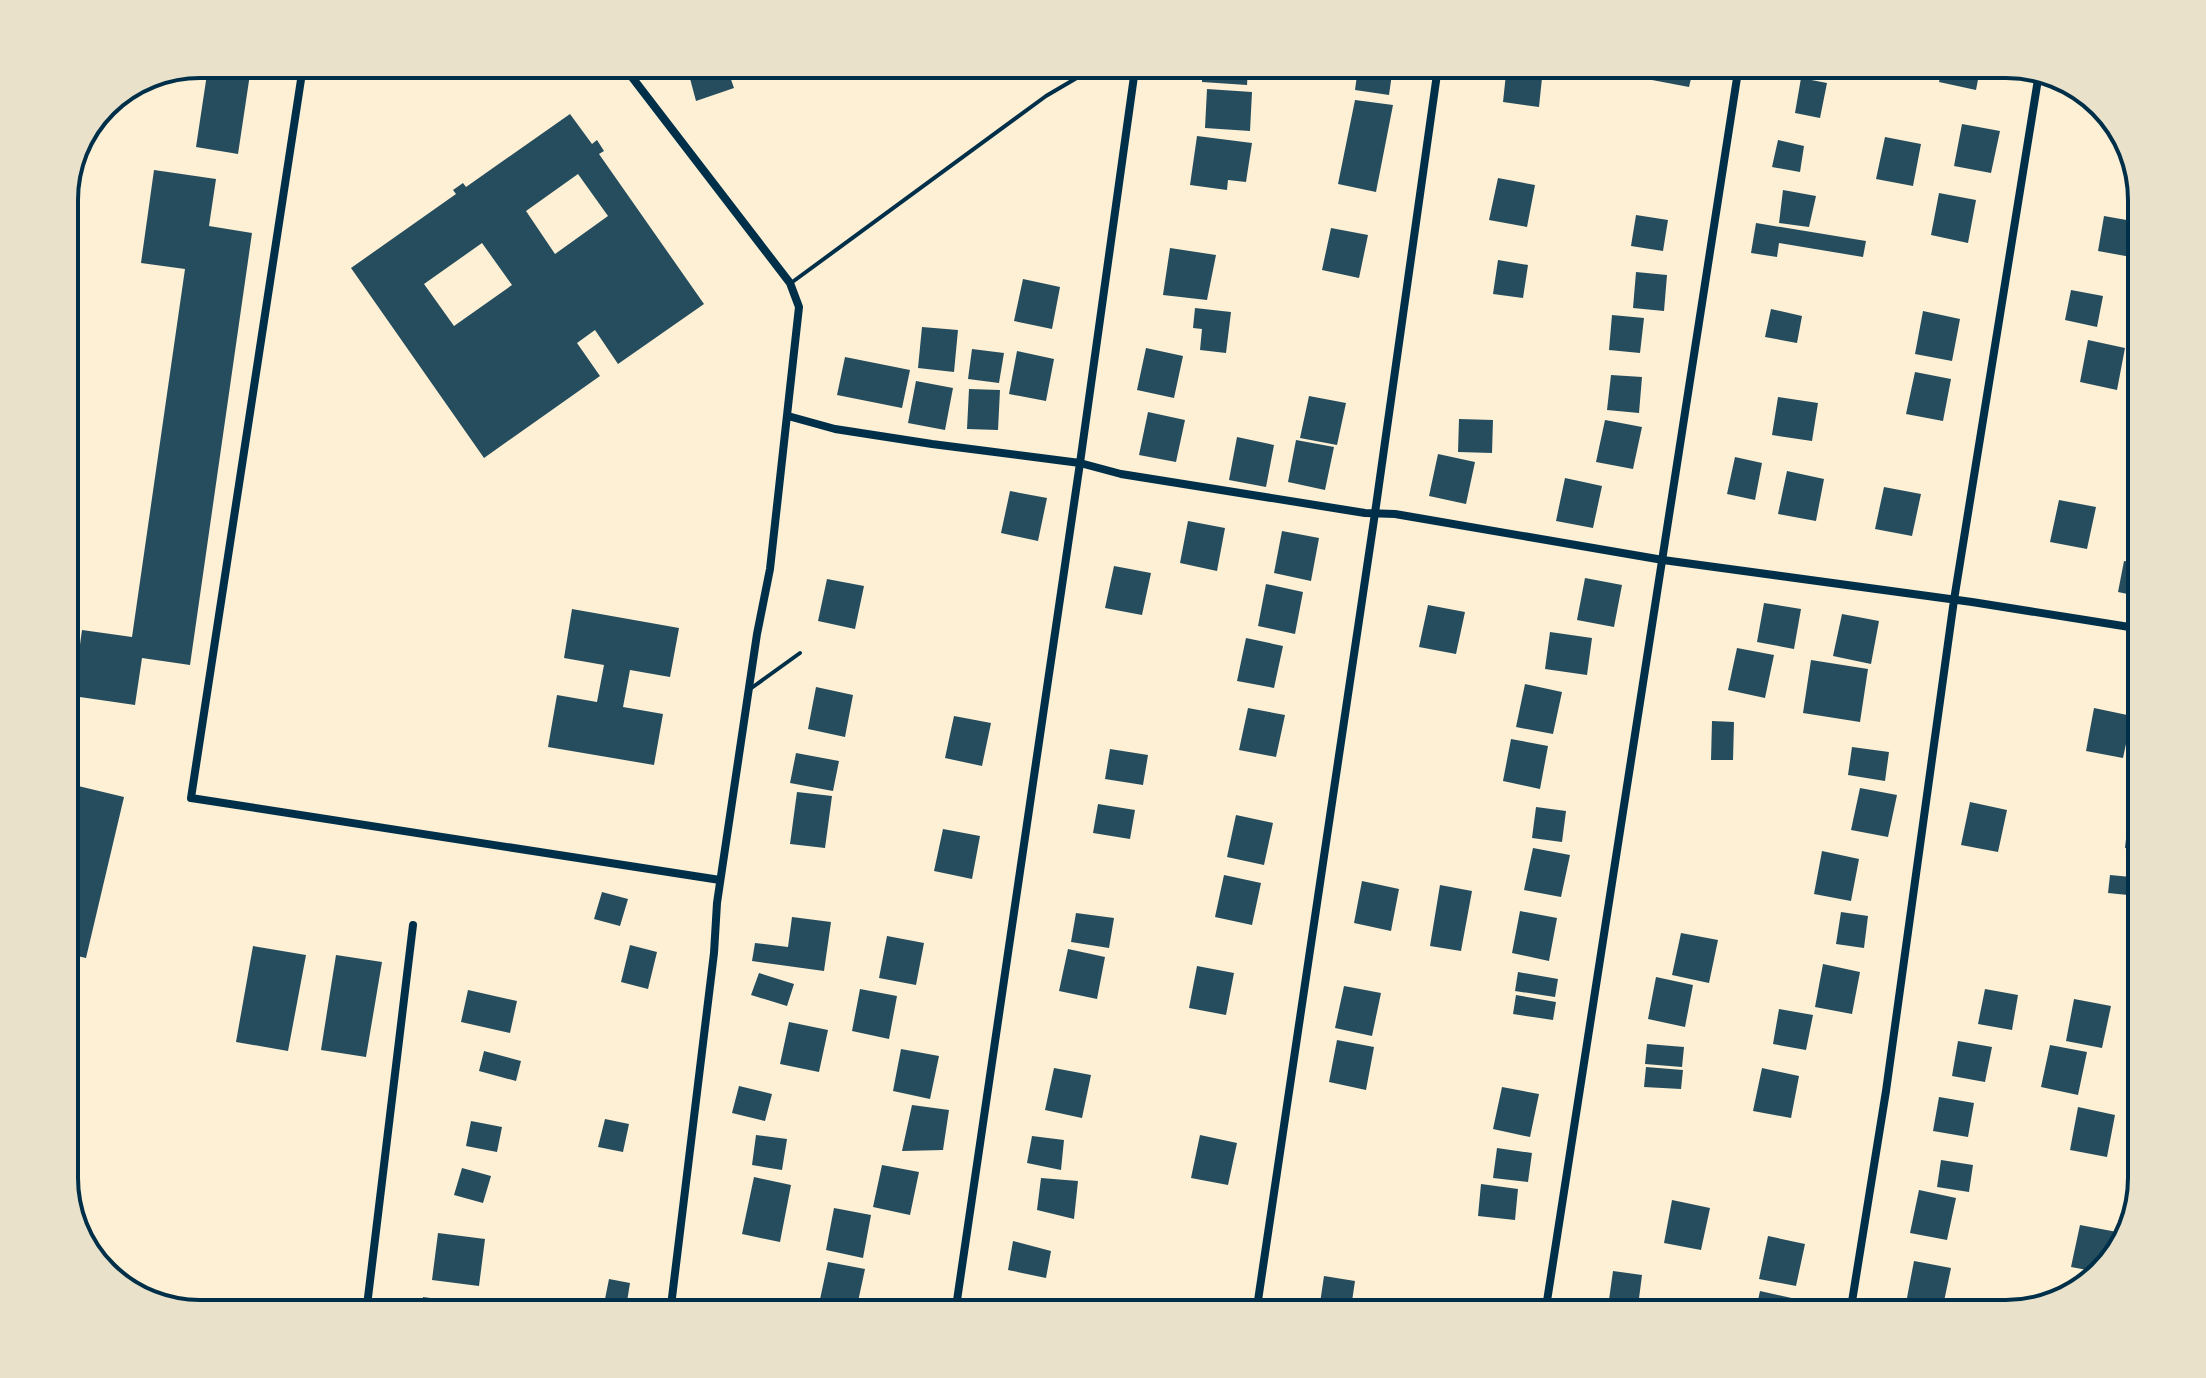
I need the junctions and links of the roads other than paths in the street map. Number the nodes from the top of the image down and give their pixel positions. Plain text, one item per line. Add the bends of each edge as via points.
1 (301, 78) edge
2 (633, 78) edge
3 (1077, 78) edge
4 (1134, 78) edge
5 (1436, 78) edge
6 (1737, 78) edge
7 (2038, 82) edge
8 (790, 283) junction
9 (788, 416) junction
10 (1080, 463) junction
11 (1375, 513) junction
12 (1663, 560) junction
13 (1954, 600) junction
14 (2128, 627) edge
15 (800, 653) dead end
16 (750, 689) junction
17 (720, 880) junction
18 (413, 925) dead end
19 (368, 1300) edge
20 (672, 1300) edge
21 (957, 1300) edge
22 (1258, 1300) edge
23 (1547, 1300) edge
24 (1852, 1300) edge

1 - 17 street via 191,798
2 - 8 street
3 - 8 lane
4 - 10 street
5 - 11 street
6 - 12 street
7 - 13 street
8 - 9 street via 799,307
9 - 10 street via 835,429
9 - 16 street
10 - 11 street
10 - 21 street
11 - 12 street
11 - 22 street
12 - 13 street
12 - 23 street
13 - 14 street
13 - 24 street
15 - 16 lane
16 - 17 street
17 - 20 street
18 - 19 street

